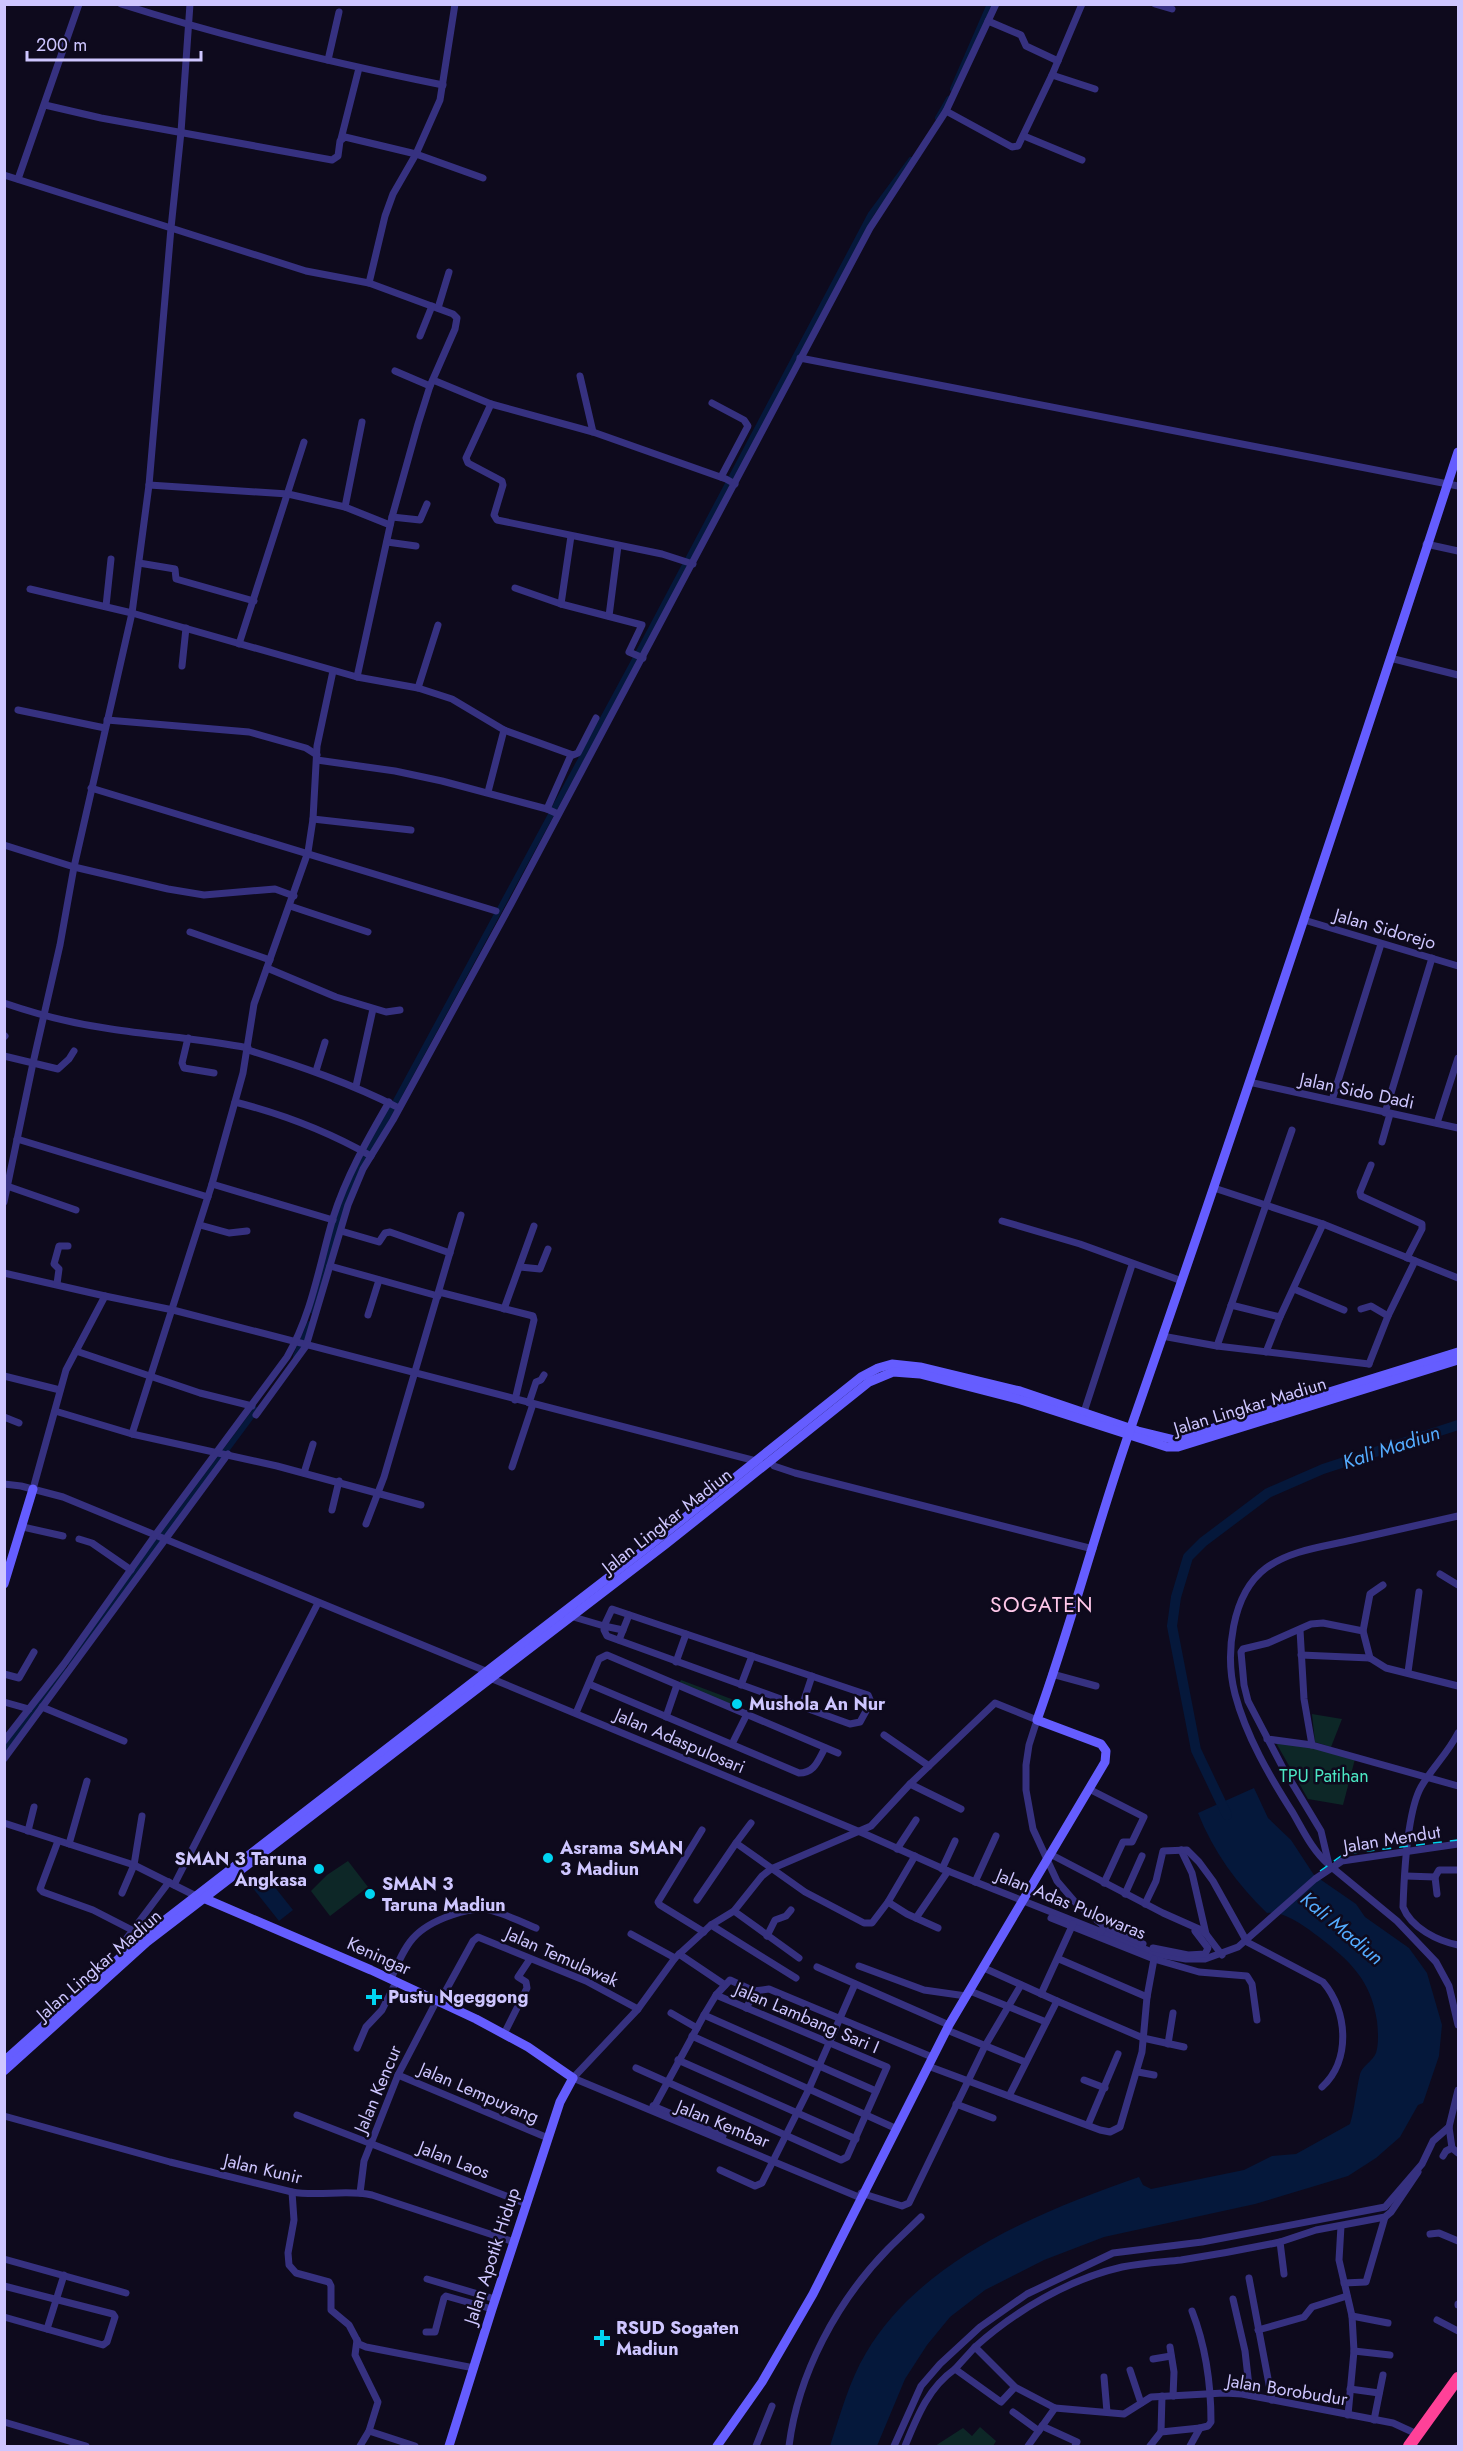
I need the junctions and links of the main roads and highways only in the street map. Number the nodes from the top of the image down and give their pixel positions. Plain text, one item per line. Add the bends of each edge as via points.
1 (1458, 452) edge
2 (1458, 1352) edge
3 (1458, 1360) edge
4 (1401, 1373) junction
5 (1130, 1431) junction
6 (33, 1489) road end
7 (681, 1526) junction
8 (4, 1584) edge
9 (489, 1675) junction
10 (200, 1897) junction
11 (123, 1958) junction
12 (4, 2061) edge
13 (4, 2071) edge
14 (575, 2076) joint
15 (1458, 2378) edge
16 (1458, 2389) edge
17 (1419, 2434) junction
18 (449, 2446) edge
19 (717, 2446) edge
20 (1408, 2446) edge

1 - 5 main road
2 - 4 main road, Jalan Lingkar Madiun
3 - 4 main road, Jalan Lingkar Madiun
4 - 5 main road, Jalan Lingkar Madiun via 1377,1376 1186,1438 1166,1439
4 - 5 main road, Jalan Lingkar Madiun via 1190,1445 1167,1447
5 - 7 main road, Jalan Lingkar Madiun via 920,1374 893,1372 869,1382
5 - 7 main road, Jalan Lingkar Madiun via 1020,1391 920,1367 892,1365 861,1377
5 - 19 main road via 1037,1720 1104,1746 1107,1758 948,2027 813,2294 762,2382
6 - 8 main road
7 - 9 main road, Jalan Lingkar Madiun
7 - 9 main road, Jalan Lingkar Madiun via 570,1616
9 - 10 main road, Jalan Lingkar Madiun
10 - 11 main road, Jalan Lingkar Madiun
10 - 14 main road, Keningar via 393,1980 504,2034
11 - 12 main road, Jalan Lingkar Madiun
11 - 13 main road, Jalan Lingkar Madiun
14 - 18 main road, Jalan Apotik Hidup via 562,2096
15 - 17 highway
16 - 17 highway via 1431,2426
17 - 20 highway

